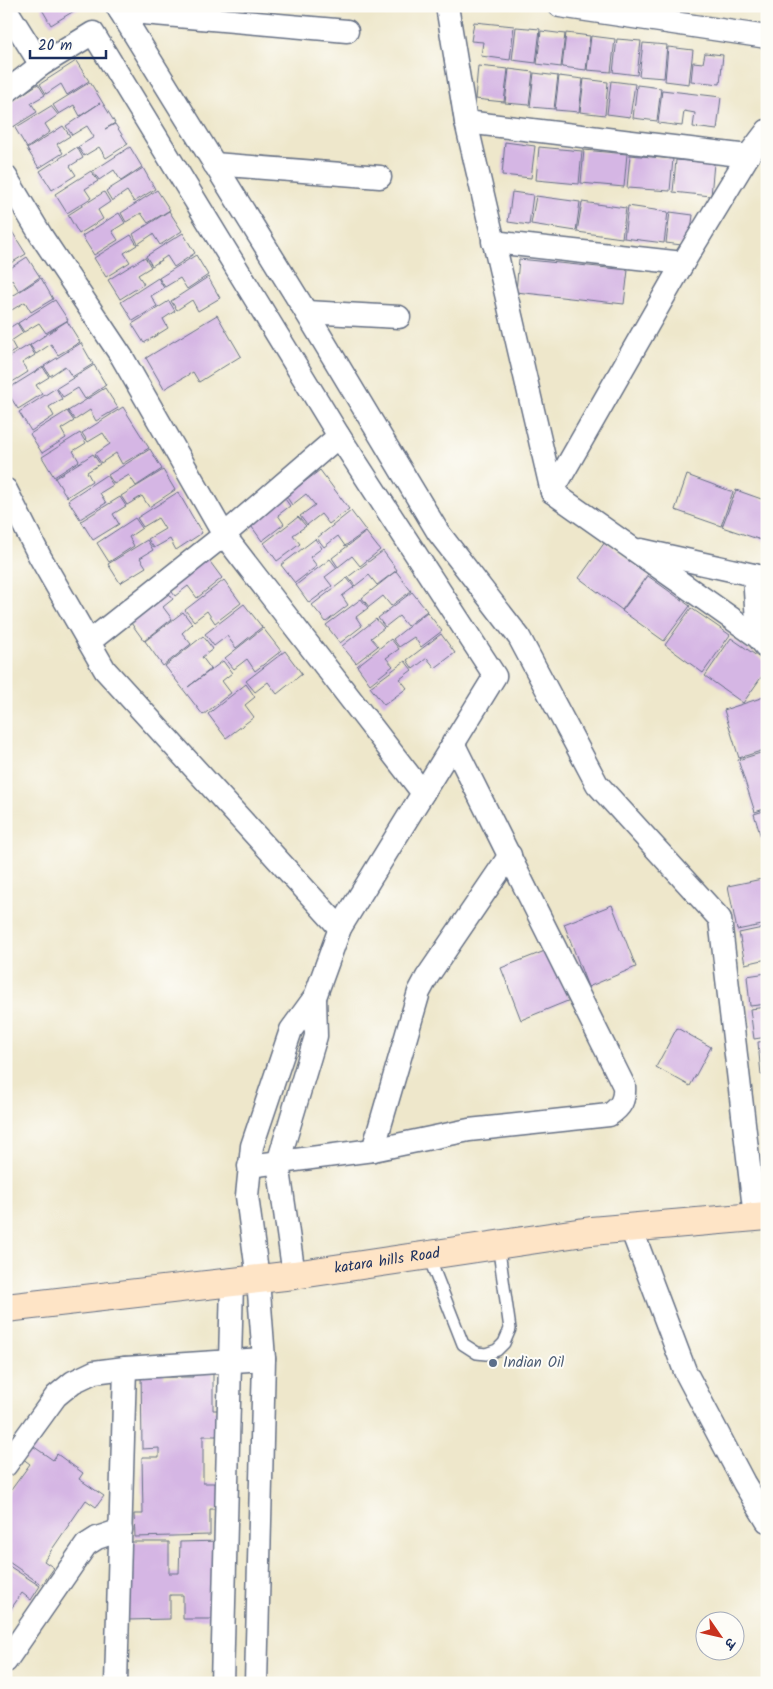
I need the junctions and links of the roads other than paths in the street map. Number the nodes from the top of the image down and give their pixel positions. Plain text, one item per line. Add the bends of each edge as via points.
1 (447, 6) edge
2 (560, 6) edge
3 (118, 8) edge
4 (6, 9) edge
5 (347, 31) dead end
6 (767, 37) edge
7 (41, 64) junction
8 (6, 92) edge
9 (466, 122) junction
10 (767, 131) edge
11 (748, 156) junction
12 (214, 164) junction
13 (6, 177) edge
14 (380, 177) dead end
15 (493, 242) junction
16 (683, 263) junction
17 (306, 312) junction
18 (399, 317) dead end
19 (340, 436) junction
20 (6, 490) edge
21 (552, 492) junction
22 (224, 535) junction
23 (631, 548) junction
24 (760, 576) edge
25 (89, 642) junction
26 (762, 643) edge
27 (453, 743) junction
28 (423, 793) junction
29 (510, 855) junction
30 (340, 928) junction
31 (314, 997) junction
32 (373, 1150) junction
33 (278, 1163) junction
34 (249, 1166) junction
35 (761, 1216) edge
36 (631, 1228) junction
37 (498, 1244) junction
38 (428, 1255) junction
39 (294, 1275) junction
40 (245, 1281) junction
41 (6, 1308) edge
42 (264, 1359) junction
43 (229, 1361) junction
44 (126, 1368) junction
45 (6, 1465) edge
46 (767, 1521) edge
47 (121, 1530) junction
48 (6, 1661) edge
49 (116, 1683) edge
50 (222, 1683) edge
51 (256, 1683) edge

1 - 9 street
2 - 6 street
3 - 5 street
3 - 12 street
4 - 7 street
7 - 8 street
7 - 19 street via 94,33
9 - 11 street
9 - 15 street
10 - 11 street
11 - 16 street
12 - 14 street
12 - 17 street
13 - 22 street via 122,357
15 - 16 street
15 - 21 street
16 - 21 street
17 - 18 street
17 - 35 street via 438,532 519,637 597,784 720,919
19 - 22 street
19 - 27 street via 495,676
20 - 25 street
21 - 23 street
22 - 25 street
22 - 28 street
23 - 24 street
23 - 26 street
24 - 26 street
25 - 30 street via 105,670
27 - 28 street
27 - 29 street
28 - 30 street
29 - 32 street via 419,992
29 - 32 street via 624,1086 624,1098 618,1109 609,1115 469,1130
30 - 31 street
31 - 33 street via 316,1036
31 - 34 street via 291,1030 252,1146
32 - 33 street
33 - 34 street
33 - 39 street
34 - 40 street
35 - 36 main road, katara hills Road
36 - 37 main road, katara hills Road
36 - 46 street via 685,1371
37 - 38 main road, katara hills Road
37 - 38 lane via 510,1328 504,1343 486,1354 477,1354 464,1344
38 - 39 main road, katara hills Road
39 - 40 main road, katara hills Road
40 - 41 main road, katara hills Road
40 - 42 street
40 - 43 street
42 - 43 street
42 - 51 street
43 - 44 street
43 - 50 street
44 - 45 street via 94,1372 73,1382 56,1396
44 - 47 street
47 - 48 street via 86,1545
47 - 49 street

